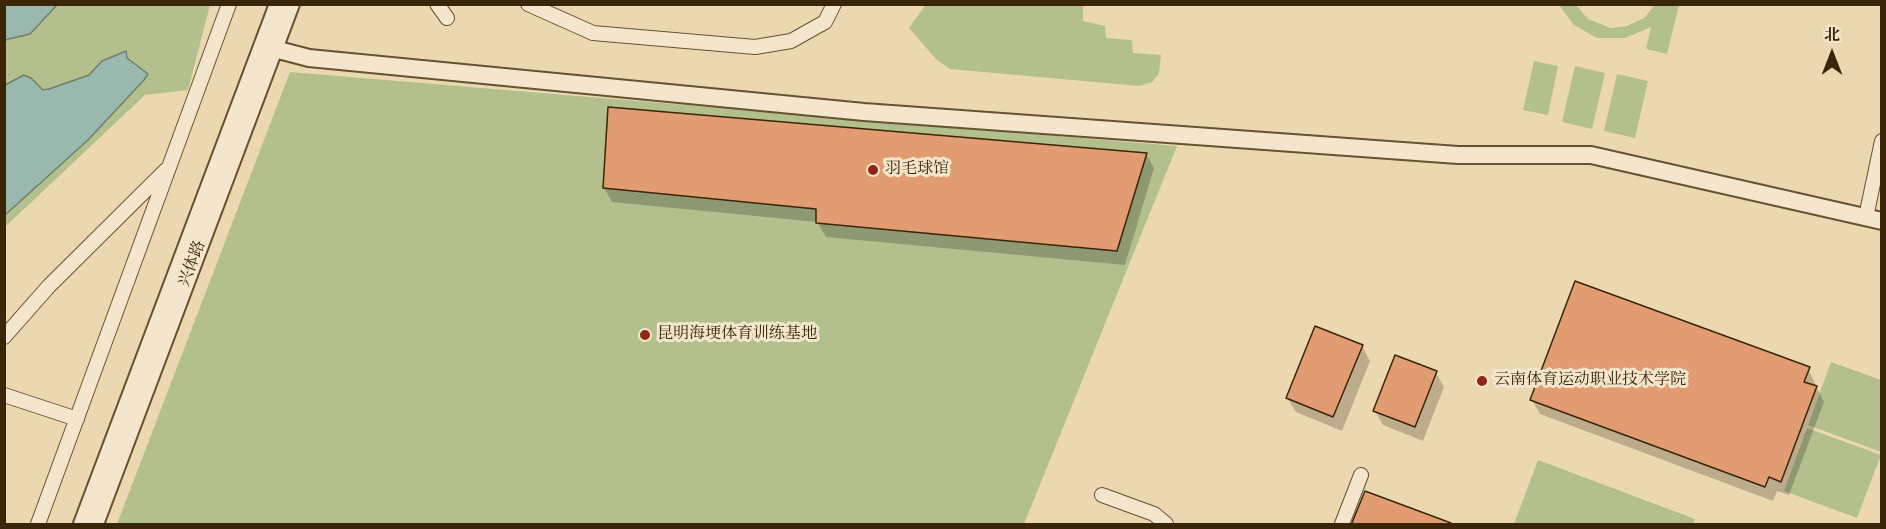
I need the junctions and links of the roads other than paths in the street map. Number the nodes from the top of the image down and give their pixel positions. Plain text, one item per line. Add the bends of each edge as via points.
1 (229, 4) edge
2 (278, 4) edge
3 (291, 4) edge
4 (436, 4) edge
5 (528, 4) edge
6 (834, 4) edge
7 (447, 18) dead end
8 (268, 48) junction
9 (1881, 141) edge
10 (170, 166) junction
11 (1874, 219) edge
12 (4, 337) edge
13 (4, 395) edge
14 (77, 419) junction
15 (1361, 475) dead end
16 (1102, 495) dead end
17 (38, 525) edge
18 (82, 525) edge
19 (95, 525) edge
20 (1166, 525) edge
21 (1342, 525) edge

1 - 10 street
2 - 8 street, 兴体路
3 - 8 street, 兴体路
4 - 7 street
5 - 6 street via 593,33 754,47 791,41 825,22
8 - 11 street via 317,59 864,112 1458,155 1591,155
8 - 18 street, 兴体路
8 - 19 street, 兴体路
9 - 11 street
10 - 12 street via 48,286
10 - 14 street
13 - 14 street
14 - 17 street
15 - 21 street
16 - 20 street via 1154,514

